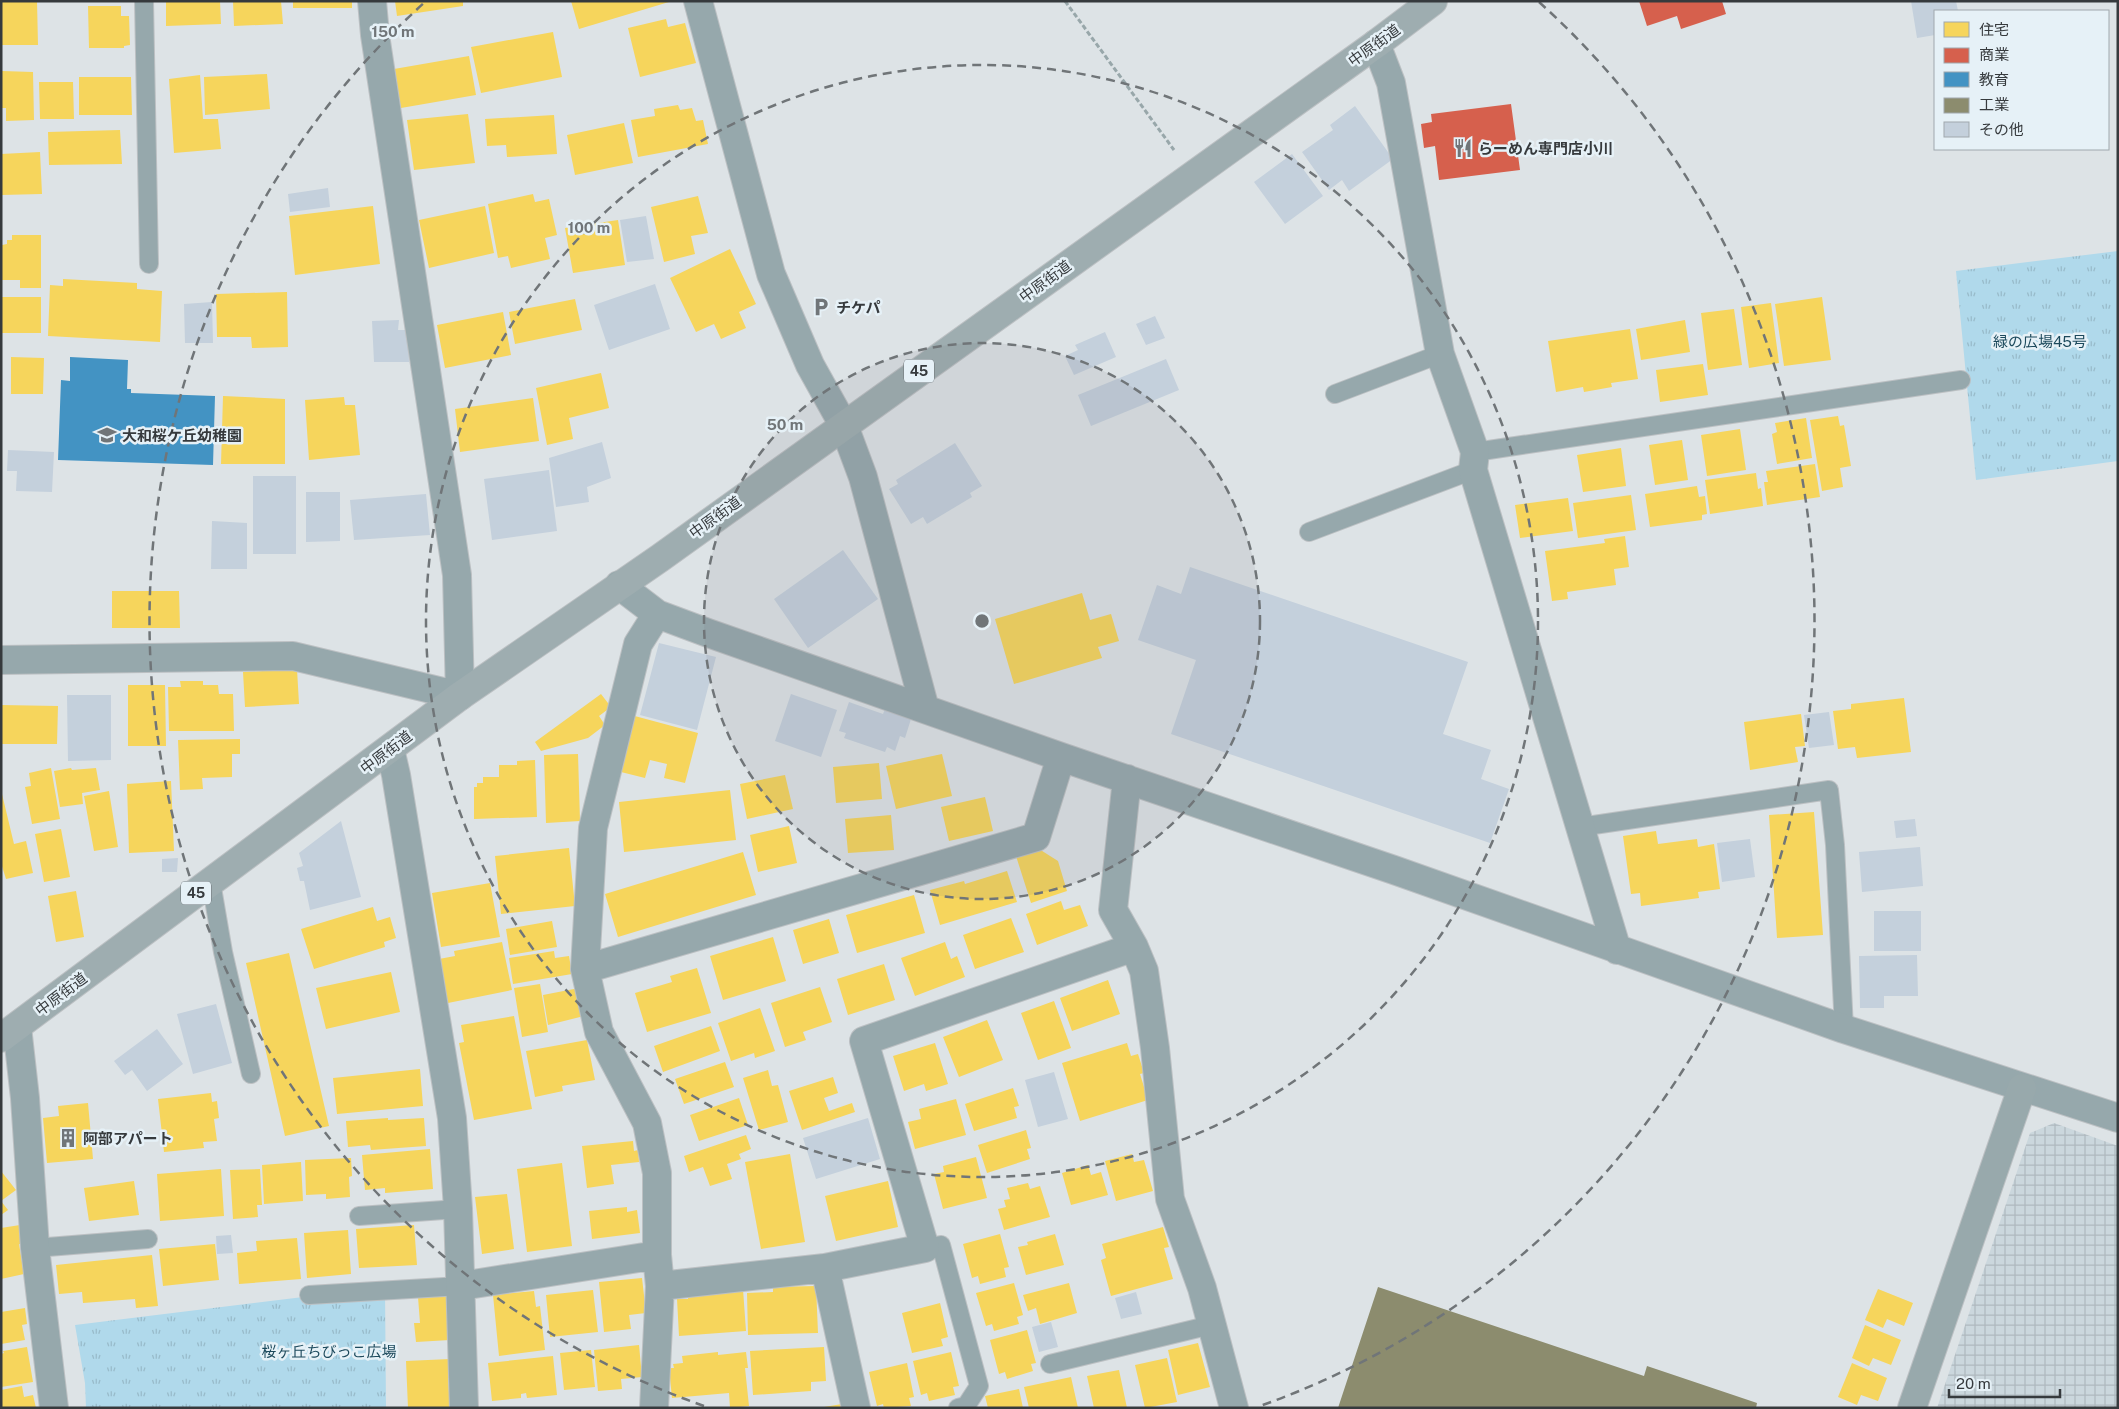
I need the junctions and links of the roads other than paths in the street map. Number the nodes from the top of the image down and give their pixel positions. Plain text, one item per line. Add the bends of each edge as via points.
1 (144, 1) edge
2 (372, 1) edge
3 (698, 1) edge
4 (1433, 1) edge
5 (1376, 44) junction
6 (149, 264) dead end
7 (1440, 354) junction
8 (1960, 380) dead end
9 (1335, 394) dead end
10 (844, 426) junction
11 (1474, 461) junction
12 (1309, 532) dead end
13 (619, 585) junction
14 (657, 614) junction
15 (1, 660) edge
16 (460, 696) junction
17 (925, 709) junction
18 (390, 749) junction
19 (1061, 757) junction
20 (1127, 779) junction
21 (1580, 827) junction
22 (211, 882) junction
23 (1134, 946) junction
24 (1616, 950) junction
25 (585, 969) junction
26 (1844, 1028) junction
27 (9, 1032) edge
28 (250, 1074) dead end
29 (2022, 1088) junction
30 (2118, 1118) edge
31 (458, 1209) junction
32 (358, 1216) dead end
33 (148, 1239) dead end
34 (35, 1248) junction
35 (925, 1248) junction
36 (657, 1255) junction
37 (825, 1268) junction
38 (461, 1286) junction
39 (660, 1286) junction
40 (309, 1295) dead end
41 (1212, 1325) junction
42 (1050, 1364) dead end
43 (54, 1408) edge
44 (464, 1408) edge
45 (654, 1408) edge
46 (856, 1408) edge
47 (958, 1408) edge
48 (1234, 1408) edge
49 (1912, 1408) edge

1 - 6 lane
2 - 16 street via 457,575
3 - 10 street via 771,274 810,365
4 - 5 main road, 中原街道 / 45
5 - 7 street via 1390,84
5 - 10 main road, 中原街道 / 45
7 - 9 lane
7 - 11 street
8 - 11 lane
10 - 13 main road, 中原街道 / 45
10 - 17 street via 863,477
11 - 12 lane
11 - 21 street
13 - 14 street
13 - 16 main road, 中原街道 / 45
14 - 17 street
14 - 25 street via 638,644 592,828
15 - 16 street via 293,656
16 - 18 main road, 中原街道 / 45
17 - 19 street
18 - 22 main road, 中原街道 / 45
18 - 31 street via 452,1118
19 - 20 street
19 - 25 street via 1036,837
20 - 23 street via 1113,910
20 - 24 street
21 - 24 street
21 - 26 lane via 1829,790 1836,845
22 - 27 main road, 中原街道 / 45
22 - 28 lane
23 - 35 street via 864,1042
23 - 41 street via 1144,971 1156,1048 1170,1199
24 - 26 street
25 - 36 street via 599,1032 647,1124 657,1173
26 - 29 street
27 - 34 street via 25,1098
29 - 30 street
29 - 49 street
31 - 32 lane
31 - 38 street
33 - 34 lane
34 - 43 street
35 - 37 street
35 - 47 lane via 941,1245 980,1386 966,1406
36 - 38 street
36 - 39 street
37 - 39 street
37 - 46 street
38 - 40 lane
38 - 44 street
39 - 45 street
41 - 42 lane
41 - 48 street

